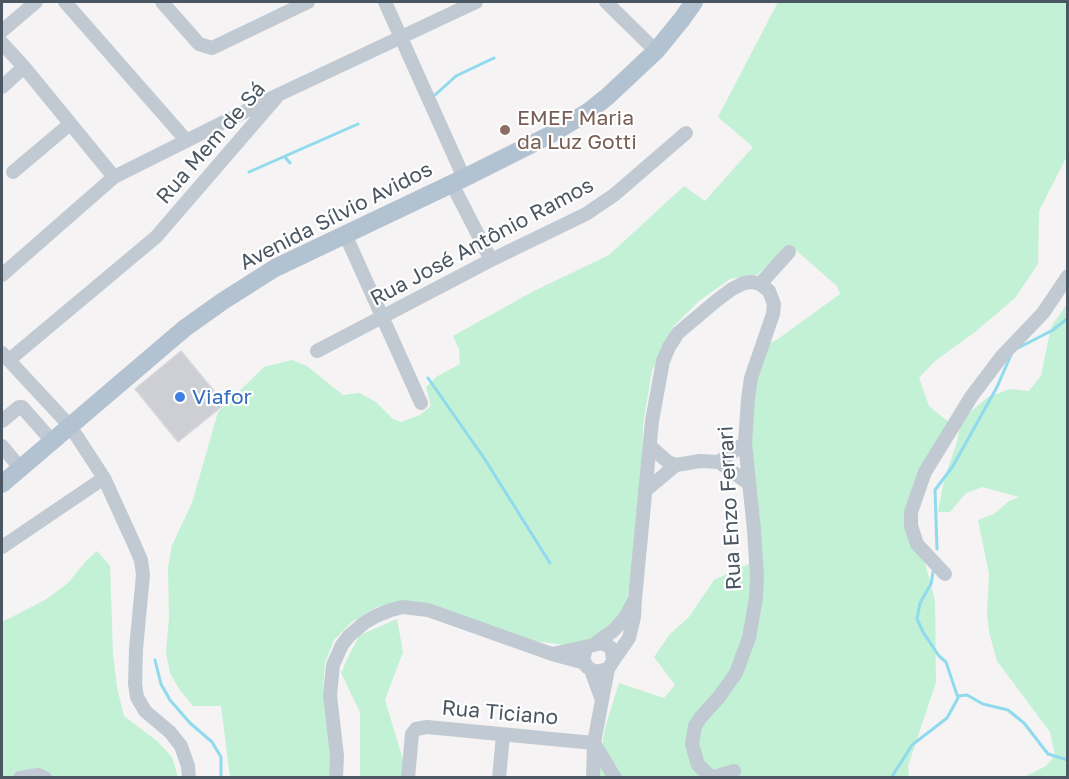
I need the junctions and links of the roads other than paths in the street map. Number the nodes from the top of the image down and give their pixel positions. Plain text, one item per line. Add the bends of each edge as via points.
1 (36, 2) edge
2 (65, 2) edge
3 (162, 2) edge
4 (308, 2) edge
5 (385, 2) edge
6 (476, 2) edge
7 (606, 2) edge
8 (694, 2) edge
9 (2, 31) edge
10 (402, 37) junction
11 (2, 43) edge
12 (656, 51) junction
13 (24, 67) junction
14 (2, 87) edge
15 (280, 94) junction
16 (70, 124) junction
17 (686, 134) dead end
18 (186, 140) junction
19 (13, 172) dead end
20 (114, 177) junction
21 (458, 181) junction
22 (345, 234) junction
23 (789, 252) dead end
24 (491, 260) junction
25 (2, 275) edge
26 (1068, 276) edge
27 (760, 284) junction
28 (384, 318) junction
29 (317, 351) dead end
30 (5, 356) edge
31 (421, 403) dead end
32 (2, 421) edge
33 (70, 426) junction
34 (52, 441) junction
35 (745, 443) junction
36 (2, 446) edge
37 (651, 447) junction
38 (718, 462) junction
39 (676, 465) junction
40 (20, 468) junction
41 (104, 478) junction
42 (748, 483) junction
43 (2, 484) edge
44 (645, 490) junction
45 (2, 547) edge
46 (945, 574) dead end
47 (636, 599) junction
48 (593, 644) junction
49 (552, 654) junction
50 (610, 665) junction
51 (588, 667) junction
52 (602, 700) junction
53 (503, 735) junction
54 (594, 743) junction
55 (734, 771) dead end
56 (20, 777) edge
57 (45, 777) edge
58 (189, 777) edge
59 (336, 777) edge
60 (408, 777) edge
61 (499, 777) edge
62 (593, 777) edge
63 (615, 777) edge

1 - 9 street
2 - 18 street
3 - 4 street via 198,44 207,48
5 - 10 street
6 - 10 street, Rua Mem de Sá
7 - 12 street
8 - 12 main road, Avenida Sílvio Avidos
10 - 15 street, Rua Mem de Sá
10 - 21 street
11 - 13 street
12 - 21 main road, Avenida Sílvio Avidos via 608,96 570,124
13 - 14 street
13 - 16 street
15 - 18 street
15 - 30 street, Rua Mem de Sá via 156,237
16 - 19 street
16 - 20 street
17 - 24 street, Rua José Antônio Ramos via 601,205
18 - 20 street
20 - 25 street
21 - 22 main road, Avenida Sílvio Avidos
21 - 24 street
22 - 28 street
22 - 33 main road, Avenida Sílvio Avidos via 275,268 223,301 185,328
23 - 27 street
24 - 28 street, Rua José Antônio Ramos
26 - 46 street via 1043,313 970,397 926,472 911,513 911,526 917,544
27 - 35 street, Rua Enzo Ferrari via 772,295 774,309 752,378
27 - 37 street via 744,283 732,289 678,333 663,361
28 - 29 street, Rua José Antônio Ramos
28 - 31 street
30 - 33 street
32 - 34 street via 22,407
33 - 34 main road, Avenida Sílvio Avidos
33 - 41 street
34 - 40 main road, Avenida Sílvio Avidos
35 - 38 street
35 - 42 street, Rua Enzo Ferrari
36 - 40 street
37 - 39 street
37 - 44 street
38 - 39 street
38 - 42 street
39 - 44 street
40 - 43 main road, Avenida Sílvio Avidos
41 - 45 street
41 - 58 street via 143,568 136,649 137,697 145,711 181,746
42 - 55 street, Rua Enzo Ferrari via 757,576 749,638 736,673 695,726 692,744 698,765 709,775
44 - 47 street
47 - 48 street via 613,631
47 - 50 street via 629,638
48 - 49 street
48 - 50 street via 610,647
48 - 51 street via 584,654
49 - 51 street
49 - 59 street via 428,610 403,607 364,623 342,645 333,665 330,695
50 - 51 street via 600,672
50 - 52 street
51 - 52 street
52 - 54 street
53 - 54 street, Rua Ticiano
53 - 60 street, Rua Ticiano via 416,729
53 - 61 street
54 - 62 street
54 - 63 street
56 - 57 street

